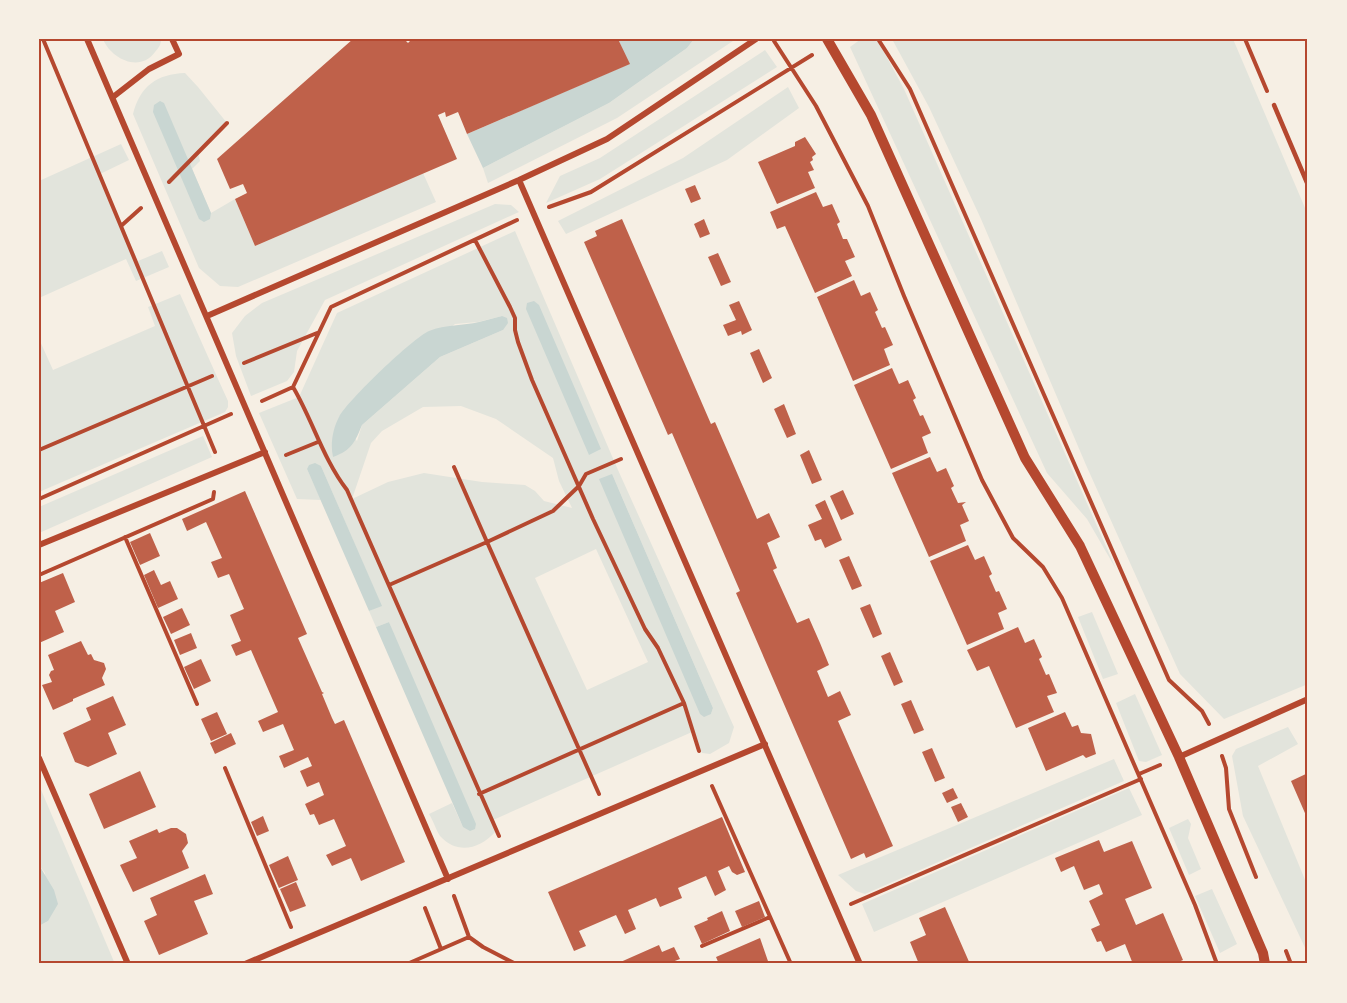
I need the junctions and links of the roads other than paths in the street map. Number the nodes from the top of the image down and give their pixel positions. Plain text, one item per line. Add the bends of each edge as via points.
1 (87, 39) edge
2 (172, 39) edge
3 (756, 39) edge
4 (829, 41) edge
5 (113, 97) junction
6 (1274, 105) road end
7 (519, 180) junction
8 (1308, 185) edge
9 (207, 316) junction
10 (265, 452) junction
11 (39, 545) edge
12 (1308, 699) edge
13 (765, 744) junction
14 (1179, 757) junction
15 (39, 758) edge
16 (448, 879) junction
17 (128, 964) edge
18 (245, 964) edge
19 (860, 964) edge
20 (1265, 964) edge

1 - 5 street
2 - 5 street via 179,54 149,69
3 - 7 street via 607,139
4 - 14 street via 871,115 1025,458 1080,546
5 - 9 street
6 - 8 lane
7 - 9 street
7 - 13 street
9 - 10 street
10 - 11 street
10 - 16 street
12 - 14 street
13 - 16 street
13 - 19 street
14 - 20 street
15 - 17 street
16 - 18 street

